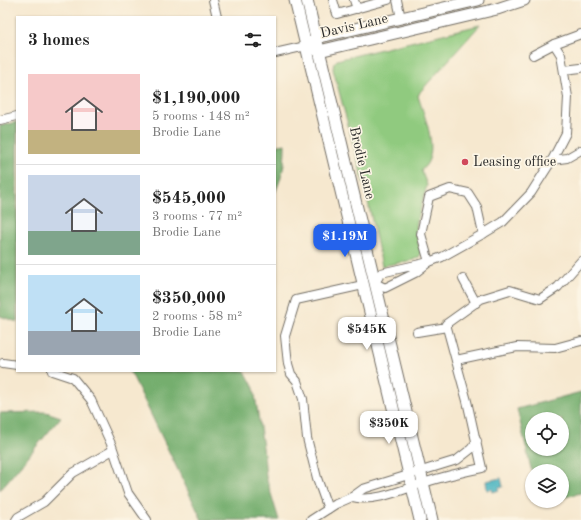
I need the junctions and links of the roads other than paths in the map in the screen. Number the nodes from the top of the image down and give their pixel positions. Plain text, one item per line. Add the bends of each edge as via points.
1 (213, 0) edge
2 (295, 0) edge
3 (307, 0) edge
4 (333, 0) edge
5 (354, 0) edge
6 (388, 0) edge
7 (397, 0) edge
8 (475, 0) edge
9 (524, 0) edge
10 (356, 9) junction
11 (217, 16) edge
12 (401, 18) junction
13 (408, 29) junction
14 (581, 34) edge
15 (316, 38) junction
16 (554, 44) junction
17 (306, 46) junction
18 (319, 50) junction
19 (276, 53) edge
20 (533, 55) dead end
21 (581, 68) edge
22 (564, 70) junction
23 (16, 116) edge
24 (0, 120) edge
25 (581, 150) edge
26 (552, 160) junction
27 (483, 234) junction
28 (581, 261) edge
29 (429, 262) junction
30 (463, 279) dead end
31 (374, 283) junction
32 (363, 285) junction
33 (476, 303) junction
34 (447, 327) junction
35 (417, 332) dead end
36 (581, 341) edge
37 (456, 360) junction
38 (3, 363) dead end
39 (16, 364) edge
40 (55, 372) edge
41 (477, 442) junction
42 (113, 450) junction
43 (457, 460) junction
44 (419, 471) junction
45 (460, 472) junction
46 (408, 475) junction
47 (422, 483) junction
48 (411, 487) junction
49 (352, 497) junction
50 (328, 509) junction
51 (16, 520) edge
52 (147, 520) edge
53 (311, 520) edge
54 (420, 520) edge
55 (432, 520) edge

1 - 11 street
2 - 17 main road, Brodie Lane
3 - 15 main road, Brodie Lane
4 - 10 street via 337,14
5 - 10 street
6 - 10 street
7 - 12 street
8 - 12 main road, Davis Lane
8 - 13 main road via 465,11 430,19
9 - 13 main road, Davis Lane via 490,11
12 - 15 main road, Davis Lane
13 - 18 main road, Davis Lane
14 - 16 street
15 - 17 main road, Davis Lane
15 - 18 main road, Brodie Lane
16 - 20 street
16 - 22 street via 561,55
17 - 18 main road, Davis Lane
17 - 19 street, Davis Lane
17 - 32 main road, Brodie Lane
18 - 31 main road, Brodie Lane
21 - 22 street
22 - 26 street via 568,97 566,133
23 - 24 street
25 - 26 street via 567,158
26 - 27 street via 530,193 503,222
27 - 29 street
27 - 29 street via 477,206 468,193 450,189 429,197 421,234
28 - 33 street via 558,287 540,300 510,290
29 - 31 street via 381,273
29 - 31 street via 415,273 386,288
30 - 33 street
31 - 32 main road
31 - 44 main road, Brodie Lane
32 - 46 main road, Brodie Lane
32 - 50 street via 296,300 285,336 288,364 303,400 306,438
33 - 34 street via 446,324
34 - 35 street
34 - 37 street
36 - 37 street via 555,348 517,347
37 - 41 street
38 - 39 street
40 - 42 street via 73,378 91,400
41 - 43 street
41 - 45 street via 482,468
42 - 51 street via 73,472 44,502
42 - 52 street via 128,493
43 - 44 street
43 - 45 street
44 - 46 street
44 - 47 main road, Brodie Lane
45 - 47 street
46 - 48 main road, Brodie Lane
46 - 49 street via 363,489
47 - 48 street
47 - 55 main road, Brodie Lane
48 - 49 street via 365,499
48 - 54 main road, Brodie Lane
49 - 50 street
50 - 53 street

